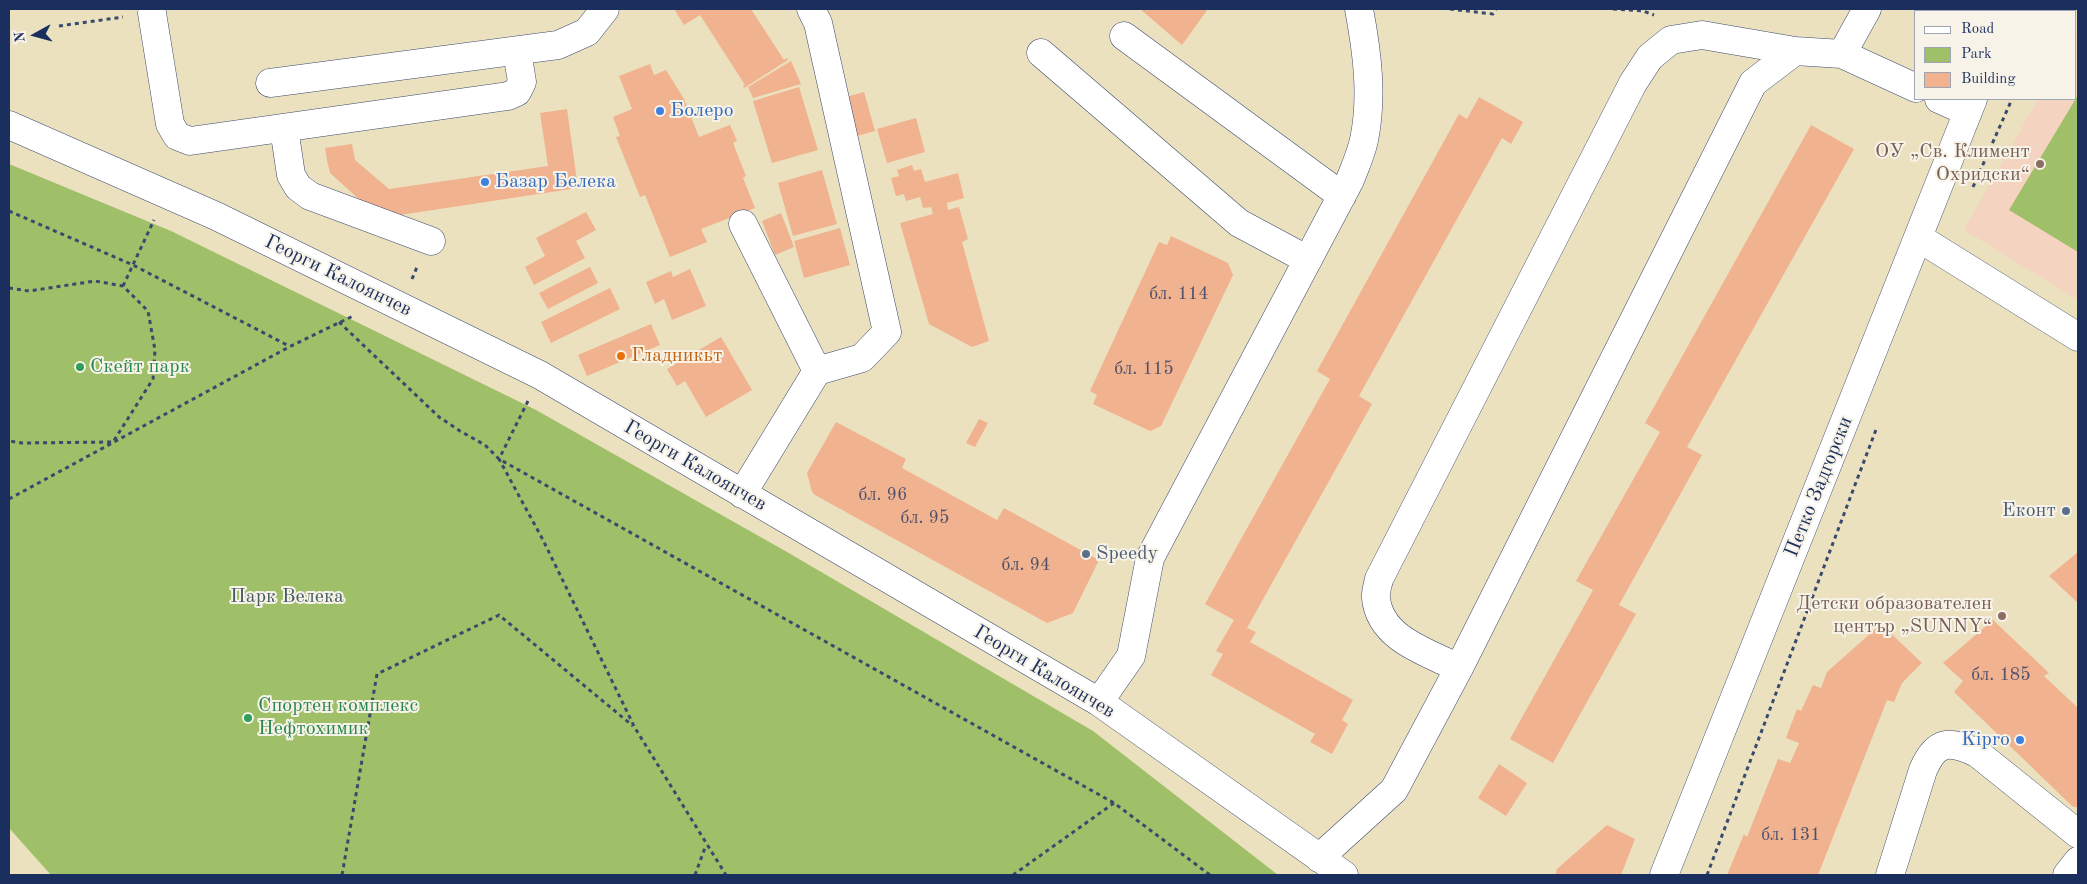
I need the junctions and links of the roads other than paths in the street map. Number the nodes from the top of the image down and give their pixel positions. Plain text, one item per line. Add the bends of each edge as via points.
1 (604, 9) edge
2 (811, 9) edge
3 (1359, 9) edge
4 (1867, 9) edge
5 (152, 12) road end
6 (1124, 36) dead end
7 (517, 51) junction
8 (1795, 51) junction
9 (1041, 53) dead end
10 (1842, 54) junction
11 (270, 83) dead end
12 (1914, 87) edge
13 (1944, 100) edge
14 (1971, 105) edge
15 (9, 125) edge
16 (284, 128) junction
17 (1342, 196) junction
18 (743, 224) dead end
19 (1919, 238) junction
20 (431, 241) road end
21 (1308, 260) junction
22 (2078, 337) edge
23 (817, 371) junction
24 (742, 494) junction
25 (1459, 668) junction
26 (1099, 702) junction
27 (2078, 834) edge
28 (1319, 858) junction
29 (2078, 861) edge
30 (1344, 875) edge
31 (1664, 875) edge
32 (1890, 875) edge
33 (2067, 875) edge

1 - 7 street via 587,32 558,45
2 - 23 street via 818,23 886,332 862,358
3 - 17 street via 1367,50 1369,96 1364,140
4 - 10 street
5 - 16 street via 170,124 177,136 190,141
6 - 17 street
7 - 11 street
7 - 16 street via 522,82 517,92 508,96
8 - 10 street
8 - 25 street via 1753,83
8 - 25 street via 1702,35 1671,40 1650,57 1633,83 1379,579 1376,598 1383,622 1398,638
9 - 21 street via 1238,223
10 - 12 street
13 - 14 street
14 - 19 street, Петко Задгорски
15 - 24 street, Георги Калоянчев via 216,216 540,375
16 - 20 street via 291,175 298,187 310,196
17 - 21 street
18 - 23 street
19 - 22 street
19 - 31 street, Петко Задгорски
21 - 26 street via 1150,558 1130,656
23 - 24 street
24 - 26 street, Георги Калоянчев
25 - 28 street via 1394,790
26 - 28 street, Георги Калоянчев
27 - 32 street via 1977,753 1961,745 1945,744 1930,754 1923,770
28 - 30 street, Георги Калоянчев
29 - 33 street

